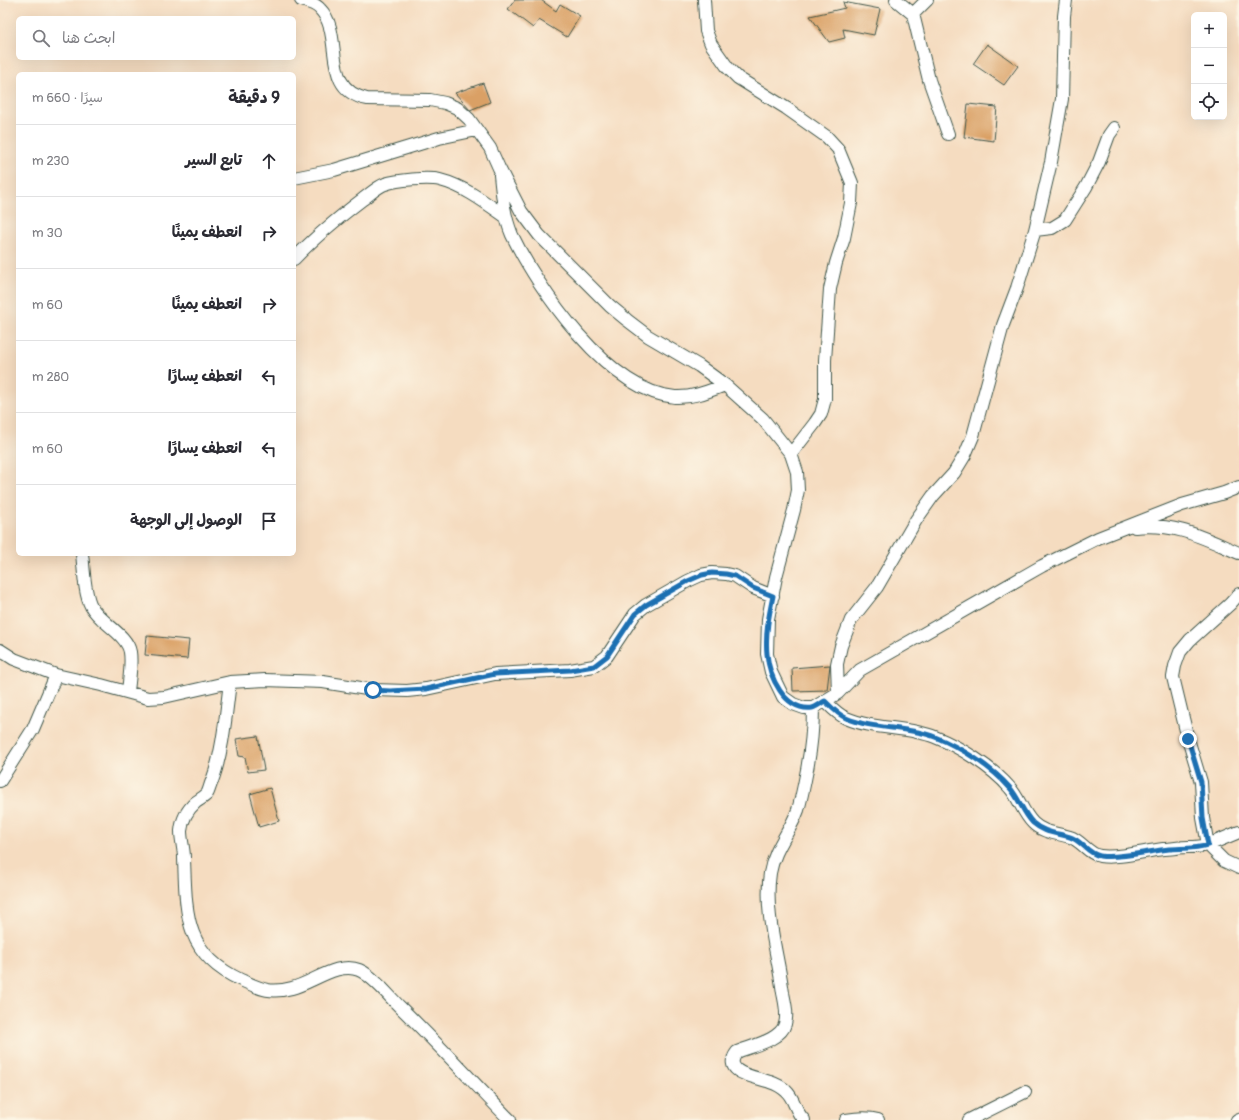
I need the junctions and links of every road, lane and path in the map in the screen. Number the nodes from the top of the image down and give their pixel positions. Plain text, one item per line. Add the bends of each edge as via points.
1 (301, 0) edge
2 (704, 0) edge
3 (896, 0) edge
4 (927, 0) edge
5 (1066, 0) edge
6 (913, 14) junction
7 (1114, 128) dead end
8 (477, 130) junction
9 (948, 134) dead end
10 (499, 168) junction
11 (296, 178) edge
12 (506, 216) junction
13 (1035, 230) junction
14 (296, 257) edge
15 (725, 385) junction
16 (791, 454) junction
17 (1239, 487) edge
18 (1122, 528) junction
19 (1239, 553) edge
20 (82, 556) edge
21 (1239, 594) edge
22 (773, 596) junction
23 (0, 650) edge
24 (56, 675) junction
25 (230, 682) junction
26 (128, 692) junction
27 (838, 693) junction
28 (825, 701) junction
29 (813, 708) junction
30 (0, 781) edge
31 (1239, 832) edge
32 (1208, 845) junction
33 (1239, 868) edge
34 (1025, 1092) dead end
35 (510, 1120) edge
36 (804, 1120) edge
37 (846, 1120) edge
38 (878, 1120) edge
39 (969, 1120) edge

1 - 8 street via 320,8 326,16 342,83 357,97 418,98 445,103 457,108
2 - 16 street via 706,31 711,44 728,68 738,78 827,136 838,149 852,183 844,238 830,290 825,399 816,423
3 - 6 street
4 - 6 street
5 - 13 street via 1062,99
6 - 9 street via 929,80
7 - 13 street via 1086,187 1065,220 1052,228
8 - 10 street via 490,148
8 - 11 street via 439,138 334,170
10 - 12 street
10 - 15 street via 521,211 539,235 610,306 648,336 699,366
12 - 14 street via 459,187 439,180 407,180 386,184 311,241
12 - 15 street via 525,258 561,313 581,339 626,377 641,387 676,397 702,394
13 - 27 street via 1003,325 973,436 954,473 933,496 877,587 851,620 840,646 837,664
15 - 16 street via 763,419
16 - 22 street via 798,472 798,490
17 - 18 street
18 - 19 street via 1152,525 1184,530
18 - 27 street via 1042,566 860,670
20 - 26 street via 90,604 124,639 130,652
21 - 32 street via 1180,652 1173,677 1201,782
22 - 25 street via 753,588 735,576 712,573 702,575 646,605 635,614 607,656 594,666 583,669 495,674 426,689 401,691 373,690 316,681
22 - 29 street via 767,641 771,672 783,696 793,704
23 - 24 street via 14,659
24 - 26 street
24 - 30 street via 33,729
25 - 26 street via 155,698
25 - 35 street via 225,723 212,779 206,794 192,805 184,816 181,831 190,929 200,948 213,964 260,989 276,991 295,988 346,967 361,970 410,1016
27 - 28 street
28 - 29 street
28 - 32 street via 835,712 846,718 921,733 956,748 979,762 1009,787 1033,823 1042,829 1072,837 1094,854 1126,855
29 - 36 street via 810,757 798,809 776,852 770,873 772,931 786,1012 785,1024 766,1042 737,1052 733,1061 738,1072 781,1087 791,1097 800,1117
31 - 32 street
32 - 33 street via 1224,861
34 - 39 street
37 - 38 street

